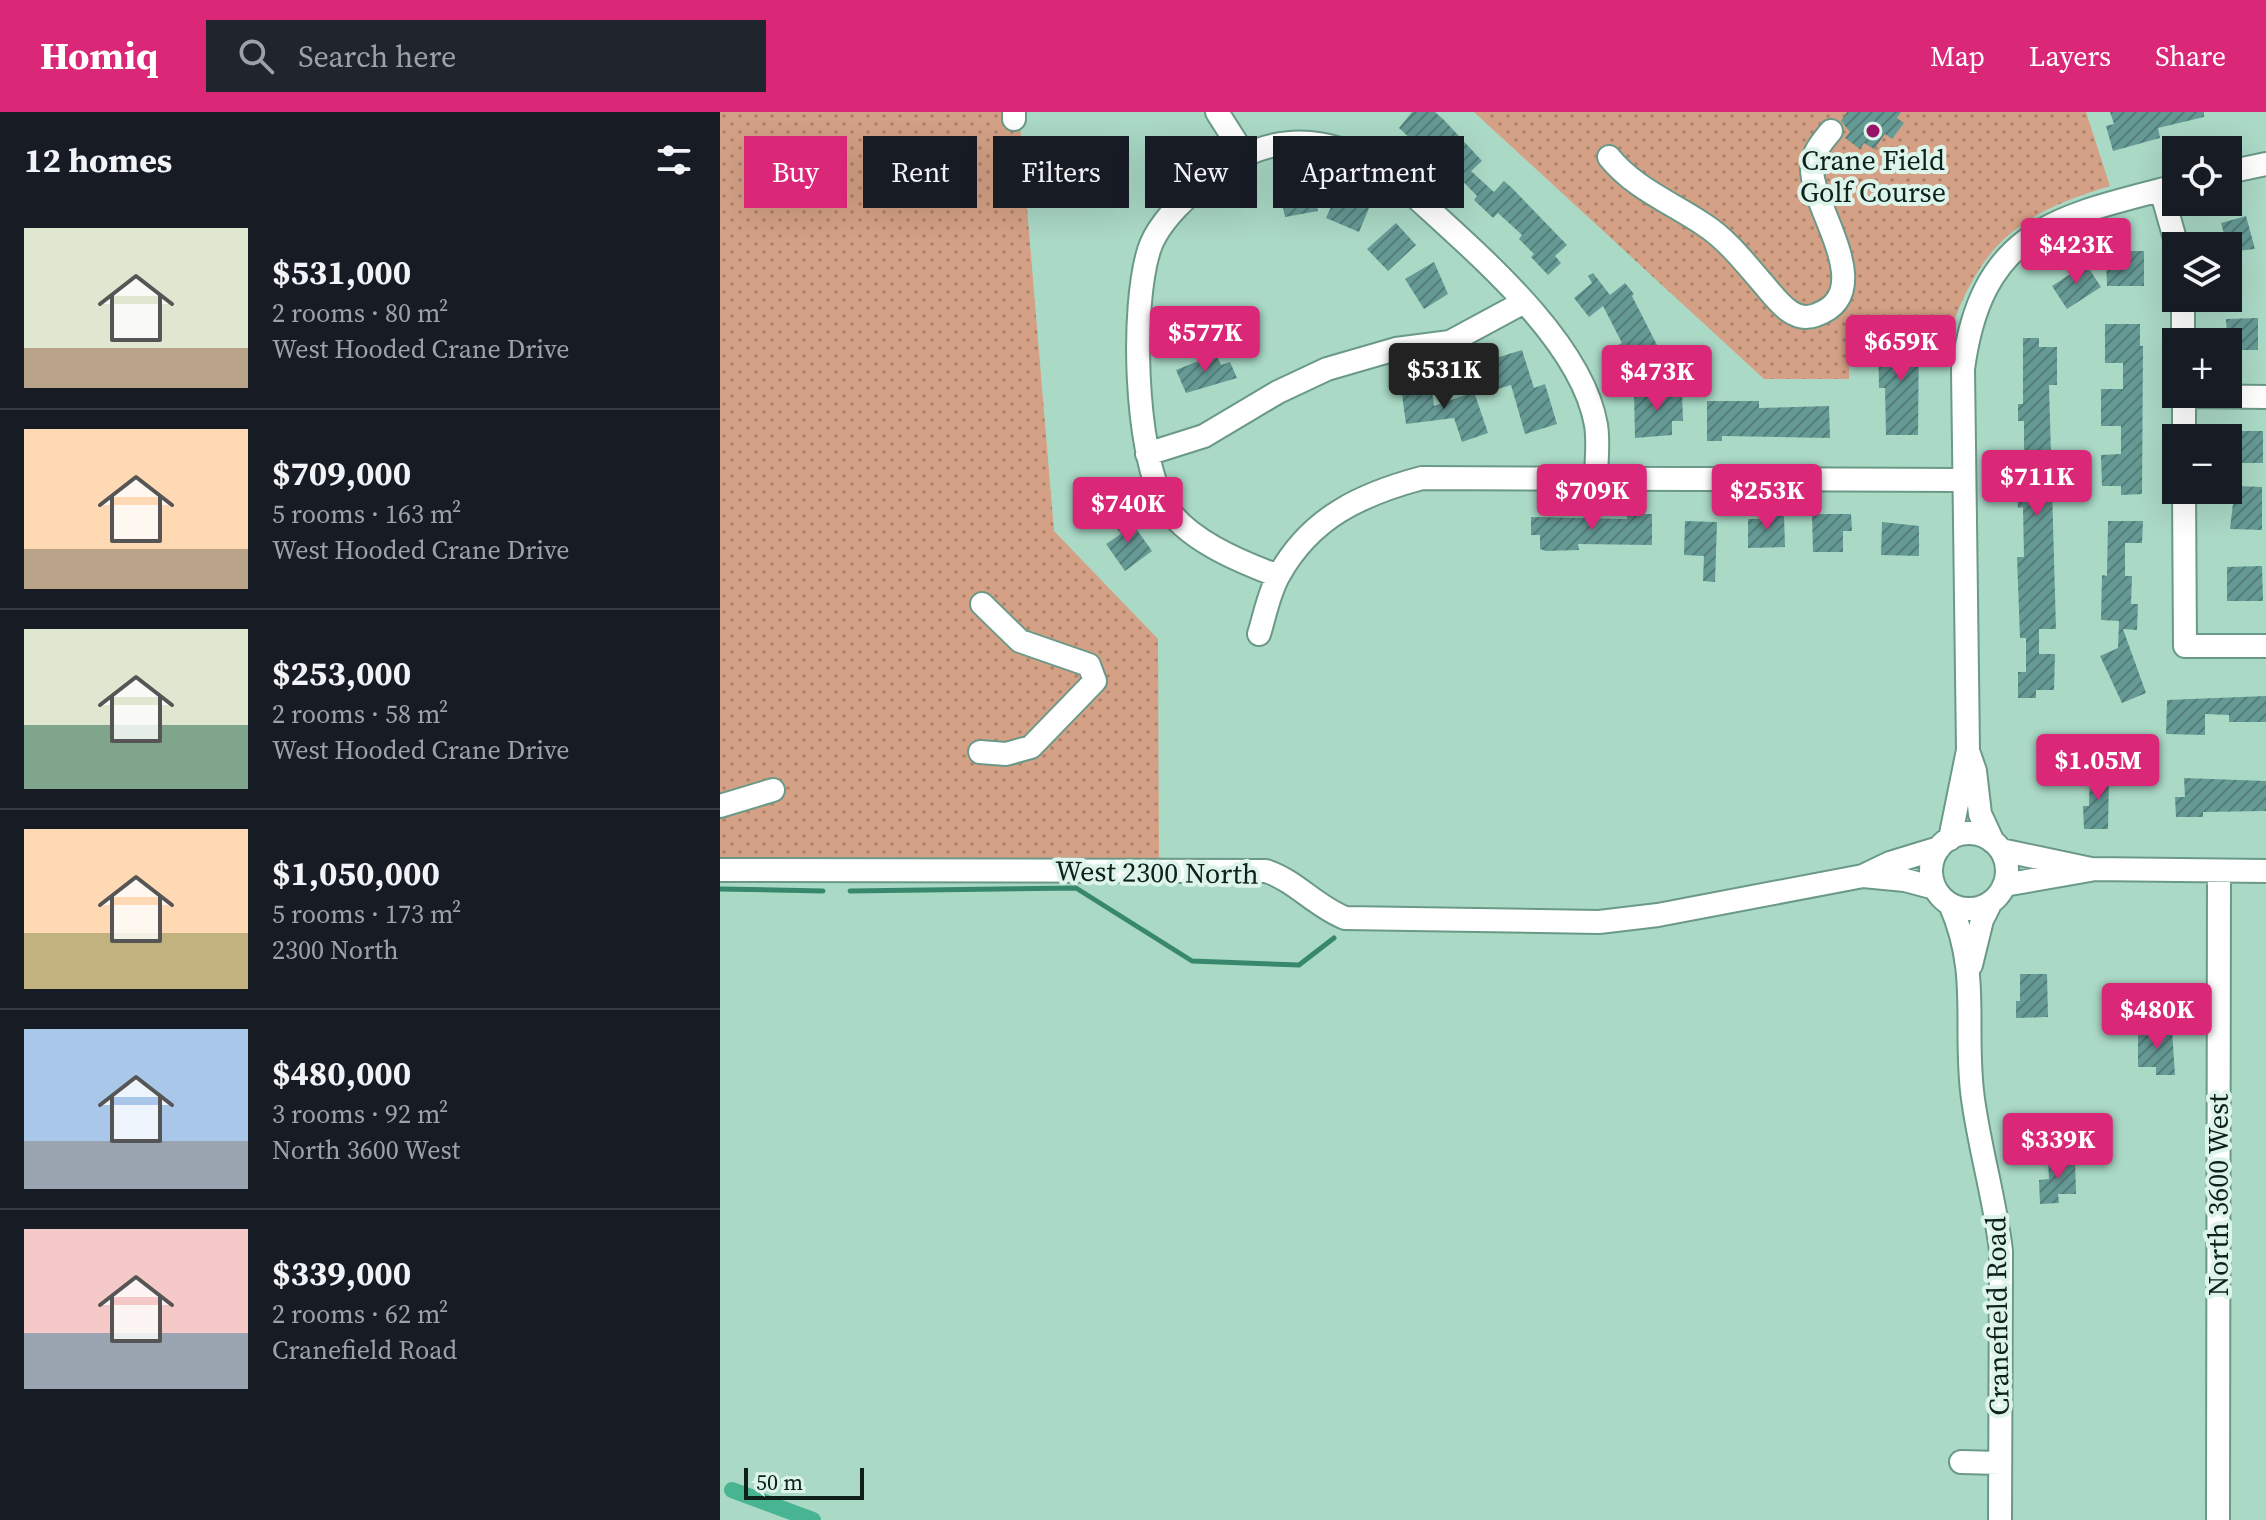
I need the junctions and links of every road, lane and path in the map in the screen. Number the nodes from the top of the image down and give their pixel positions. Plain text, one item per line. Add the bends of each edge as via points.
1 (1217, 112) edge
2 (1831, 131) dead end
3 (1232, 136) edge
4 (1257, 149) edge
5 (1609, 157) dead end
6 (2266, 164) edge
7 (2242, 169) edge
8 (2162, 190) edge
9 (1175, 208) edge
10 (1524, 302) junction
11 (2242, 396) edge
12 (2266, 397) edge
13 (1147, 454) junction
14 (1596, 480) junction
15 (1963, 480) junction
16 (2184, 504) edge
17 (1278, 576) junction
18 (982, 604) dead end
19 (1259, 634) dead end
20 (2266, 646) edge
21 (1968, 750) junction
22 (980, 752) dead end
23 (773, 790) dead end
24 (720, 806) edge
25 (1944, 844) junction
26 (1997, 846) junction
27 (2091, 869) junction
28 (720, 870) edge
29 (2219, 871) junction
30 (2266, 871) edge
31 (1863, 876) junction
32 (1998, 894) junction
33 (1942, 896) junction
34 (1970, 970) junction
35 (1961, 1462) dead end
36 (2000, 1463) junction
37 (2000, 1520) edge
38 (2218, 1520) edge

1 - 3 street
2 - 5 street via 1815,154 1812,170 1834,236 1842,285 1836,302 1810,317 1789,312 1726,242 1636,184
4 - 10 street via 1305,142 1335,146 1367,159 1390,173
6 - 7 street
8 - 15 street via 2053,223 2029,237 1980,295 1963,369
9 - 13 street via 1149,248 1140,308 1141,413
10 - 13 street via 1450,342 1396,349 1327,369 1204,436
10 - 14 street via 1550,329 1584,387 1596,426
11 - 12 street
13 - 17 street via 1164,503 1195,534 1236,561
14 - 15 street
14 - 17 street via 1422,478 1380,489 1345,505 1310,535
15 - 21 street
16 - 20 street via 2185,646
17 - 19 street
18 - 22 street via 1020,641 1089,665 1095,681 1031,747 1006,754
21 - 25 street
21 - 26 street via 1980,814
23 - 24 street
25 - 26 street via 1972,834
25 - 31 street
25 - 33 street via 1931,868
26 - 27 street
26 - 32 street via 2006,862
27 - 29 street
27 - 32 street
28 - 31 street, West 2300 North via 1266,871 1345,918 1599,922
29 - 30 street
29 - 38 street, North 3600 West
31 - 33 street via 1905,880
32 - 33 street via 1970,909
32 - 34 street, Cranefield Road via 1982,920
33 - 34 street, Cranefield Road via 1961,928
34 - 36 street, Cranefield Road via 1972,1097 2001,1251
35 - 36 street
36 - 37 street, Cranefield Road

